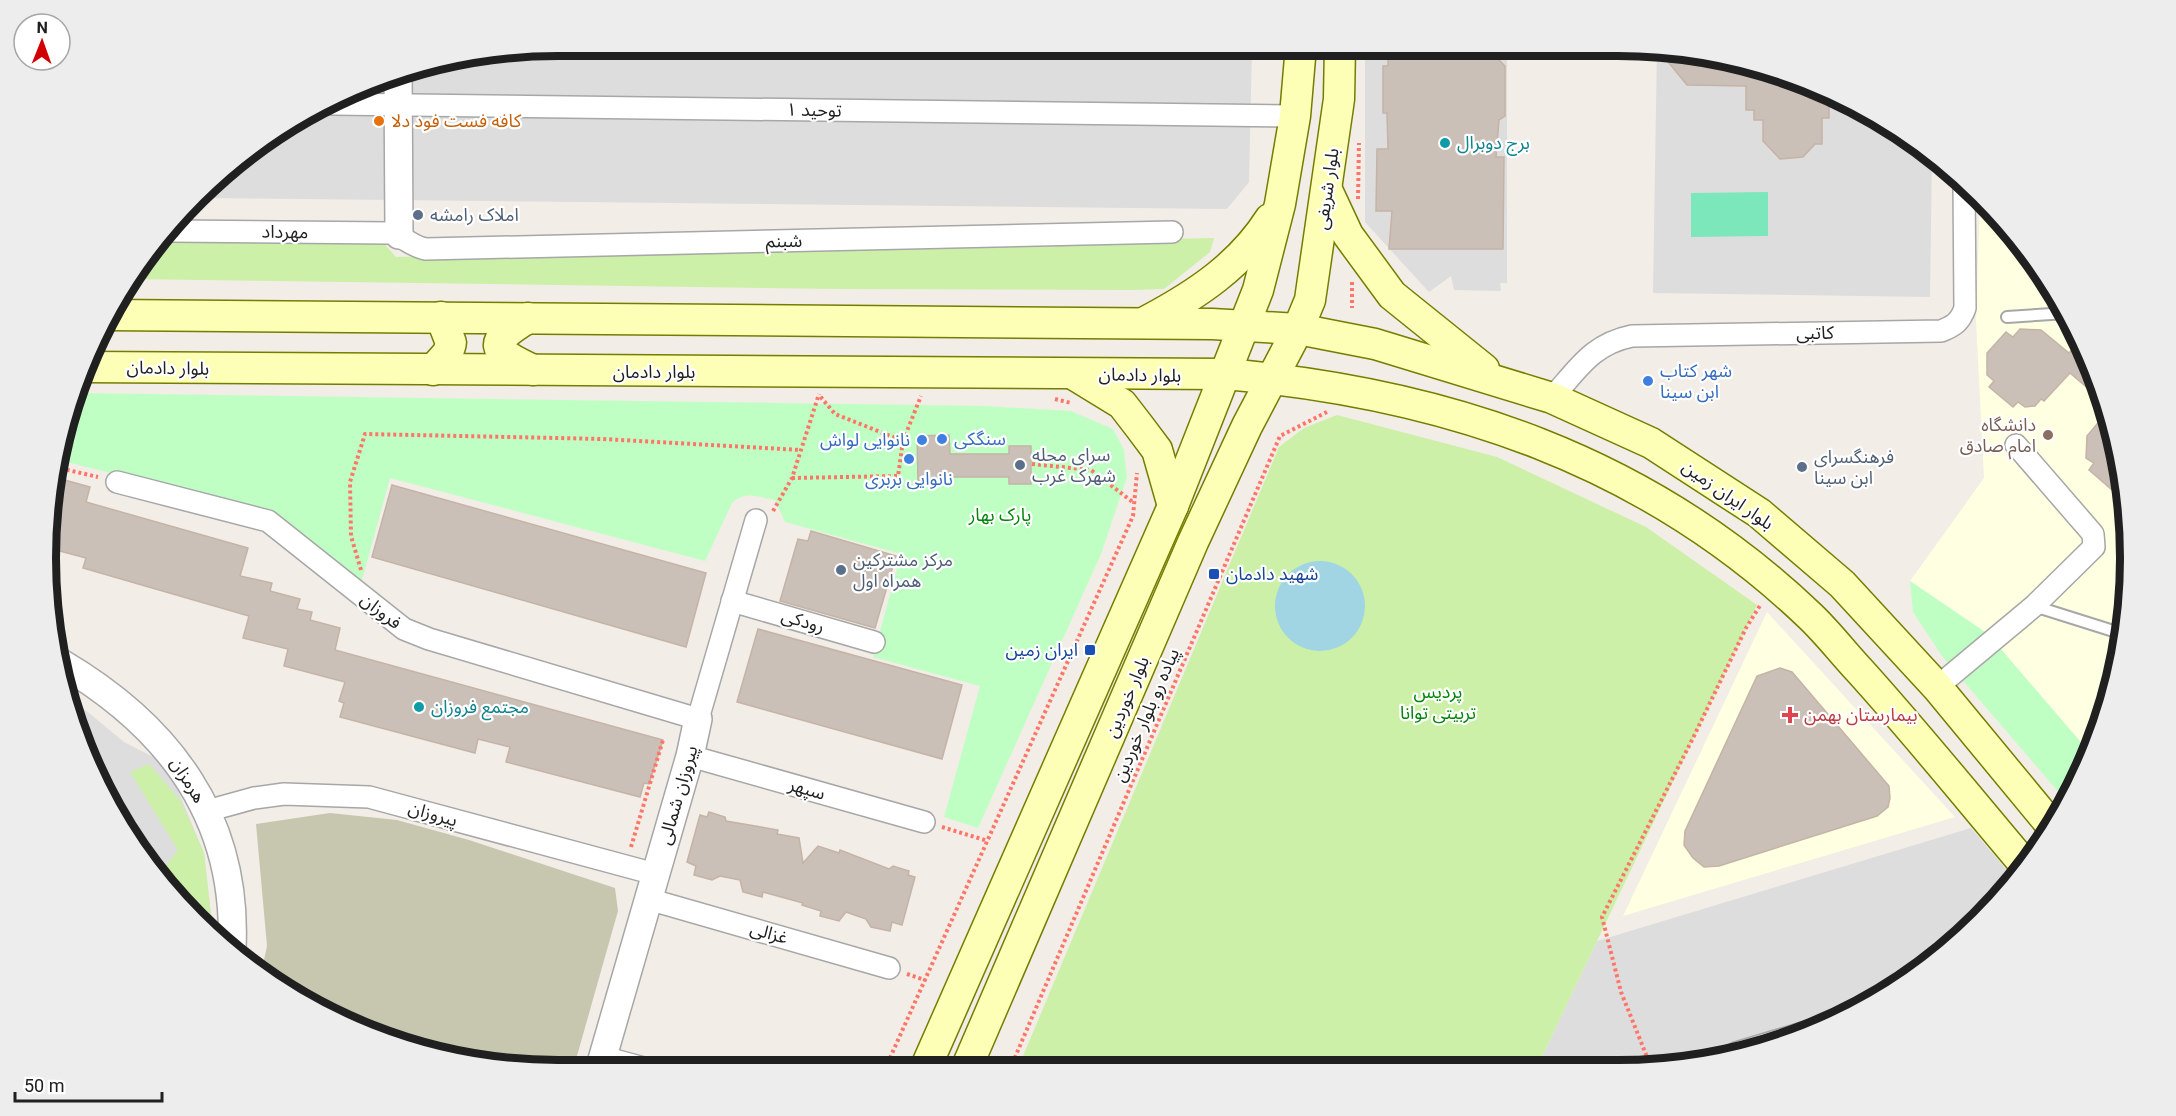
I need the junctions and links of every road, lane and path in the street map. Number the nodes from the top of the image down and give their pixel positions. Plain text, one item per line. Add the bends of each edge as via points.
1 (1300, 56) edge
2 (1340, 56) edge
3 (398, 81) edge
4 (343, 104) edge
5 (398, 105) junction
6 (1295, 116) junction
7 (1327, 190) junction
8 (1964, 194) edge
9 (1280, 204) junction
10 (177, 231) edge
11 (1172, 232) dead end
12 (399, 235) junction
13 (2057, 314) edge
14 (119, 315) edge
15 (441, 317) junction
16 (2007, 317) dead end
17 (528, 318) junction
18 (1143, 323) junction
19 (1245, 326) junction
20 (1298, 329) junction
21 (94, 367) edge
22 (433, 370) junction
23 (535, 371) junction
24 (1073, 374) junction
25 (1225, 374) junction
26 (1273, 378) junction
27 (1501, 381) junction
28 (921, 396) dead end
29 (1552, 398) junction
30 (1331, 409) dead end
31 (903, 441) junction
32 (2016, 445) dead end
33 (801, 450) junction
34 (1032, 464) dead end
35 (64, 469) edge
36 (792, 478) junction
37 (117, 482) joint
38 (1134, 503) dead end
39 (1173, 506) junction
40 (756, 520) joint
41 (1773, 585) junction
42 (361, 595) junction
43 (732, 601) junction
44 (2034, 606) junction
45 (2115, 631) edge
46 (874, 642) dead end
47 (68, 668) edge
48 (1936, 687) junction
49 (698, 719) junction
50 (663, 740) dead end
51 (690, 756) junction
52 (207, 811) junction
53 (2047, 820) edge
54 (924, 822) joint
55 (988, 841) dead end
56 (631, 847) dead end
57 (2020, 859) edge
58 (652, 886) junction
59 (232, 940) edge
60 (889, 968) dead end
61 (1648, 1059) edge
62 (602, 1060) edge
63 (929, 1060) edge
64 (970, 1060) edge
65 (1013, 1060) edge

1 - 6 main road
2 - 7 main road, بلوار شریفی via 1339,99
3 - 5 street
4 - 5 street, توحید ۱
5 - 6 street, توحید ۱
5 - 12 street
6 - 9 main road
7 - 20 main road, بلوار شریفی via 1310,300
7 - 27 main road via 1348,235 1392,295
8 - 29 street, کاتبی via 1965,308 1953,327 1941,331 1632,336 1598,347
9 - 18 main road via 1257,240 1232,265 1190,298
9 - 19 main road
10 - 12 street, مهرداد
11 - 12 street, شبنم via 426,249 415,247
13 - 16 lane
14 - 15 main road
15 - 17 main road
15 - 22 main road via 452,343
17 - 18 main road
17 - 23 main road via 500,336 498,343 500,352 509,359
18 - 19 main road
19 - 20 main road, بلوار ایران زمین
19 - 25 main road, بلوار خوردین
20 - 26 main road, بلوار خوردین
20 - 27 main road, بلوار ایران زمین via 1375,344
21 - 22 main road, بلوار دادمان
22 - 23 main road, بلوار دادمان
23 - 24 main road, بلوار دادمان
24 - 25 main road, بلوار دادمان
24 - 39 main road via 1122,404 1145,434 1157,450
25 - 26 main road, بلوار دادمان
25 - 39 main road, بلوار خوردین
26 - 41 main road via 1428,406 1527,437 1629,483 1731,549
26 - 64 main road, بلوار خوردین via 1193,542
27 - 29 main road, بلوار ایران زمین
28 - 31 path
29 - 48 main road, بلوار ایران زمین via 1651,443 1759,513 1842,584
30 - 65 path, پیاده رو بلوار خوردین via 1280,436
31 - 33 path via 835,414 819,394
31 - 36 path via 898,476
32 - 44 street via 2095,541 2094,547
33 - 36 path
33 - 42 path via 603,439 365,434 350,482 351,536 361,567
34 - 38 path via 1091,470
35 - 37 path
36 - 40 path via 772,512
37 - 42 street, فروزان via 267,520
39 - 63 main road, بلوار خوردین
40 - 43 street, پیروزان شمالی
41 - 57 main road via 1810,616 1888,702
41 - 61 path via 1746,628 1602,916 1621,992
42 - 49 street, فروزان via 405,629 429,639
43 - 46 street, رودکی
43 - 49 street, پیروزان شمالی
44 - 45 lane
44 - 48 street
47 - 52 street, هرمزان via 136,715 160,739 185,771
48 - 53 main road, بلوار ایران زمین
49 - 51 street, پیروزان شمالی
50 - 56 path, پیروزان شمالی
51 - 54 street, سپهر
51 - 58 street, پیروزان شمالی
52 - 58 street, پیروزان via 254,798 284,795 369,797
52 - 59 street, هرمزان via 228,886
54 - 55 path
58 - 60 street, غزالی
58 - 62 street, پیروزان شمالی

